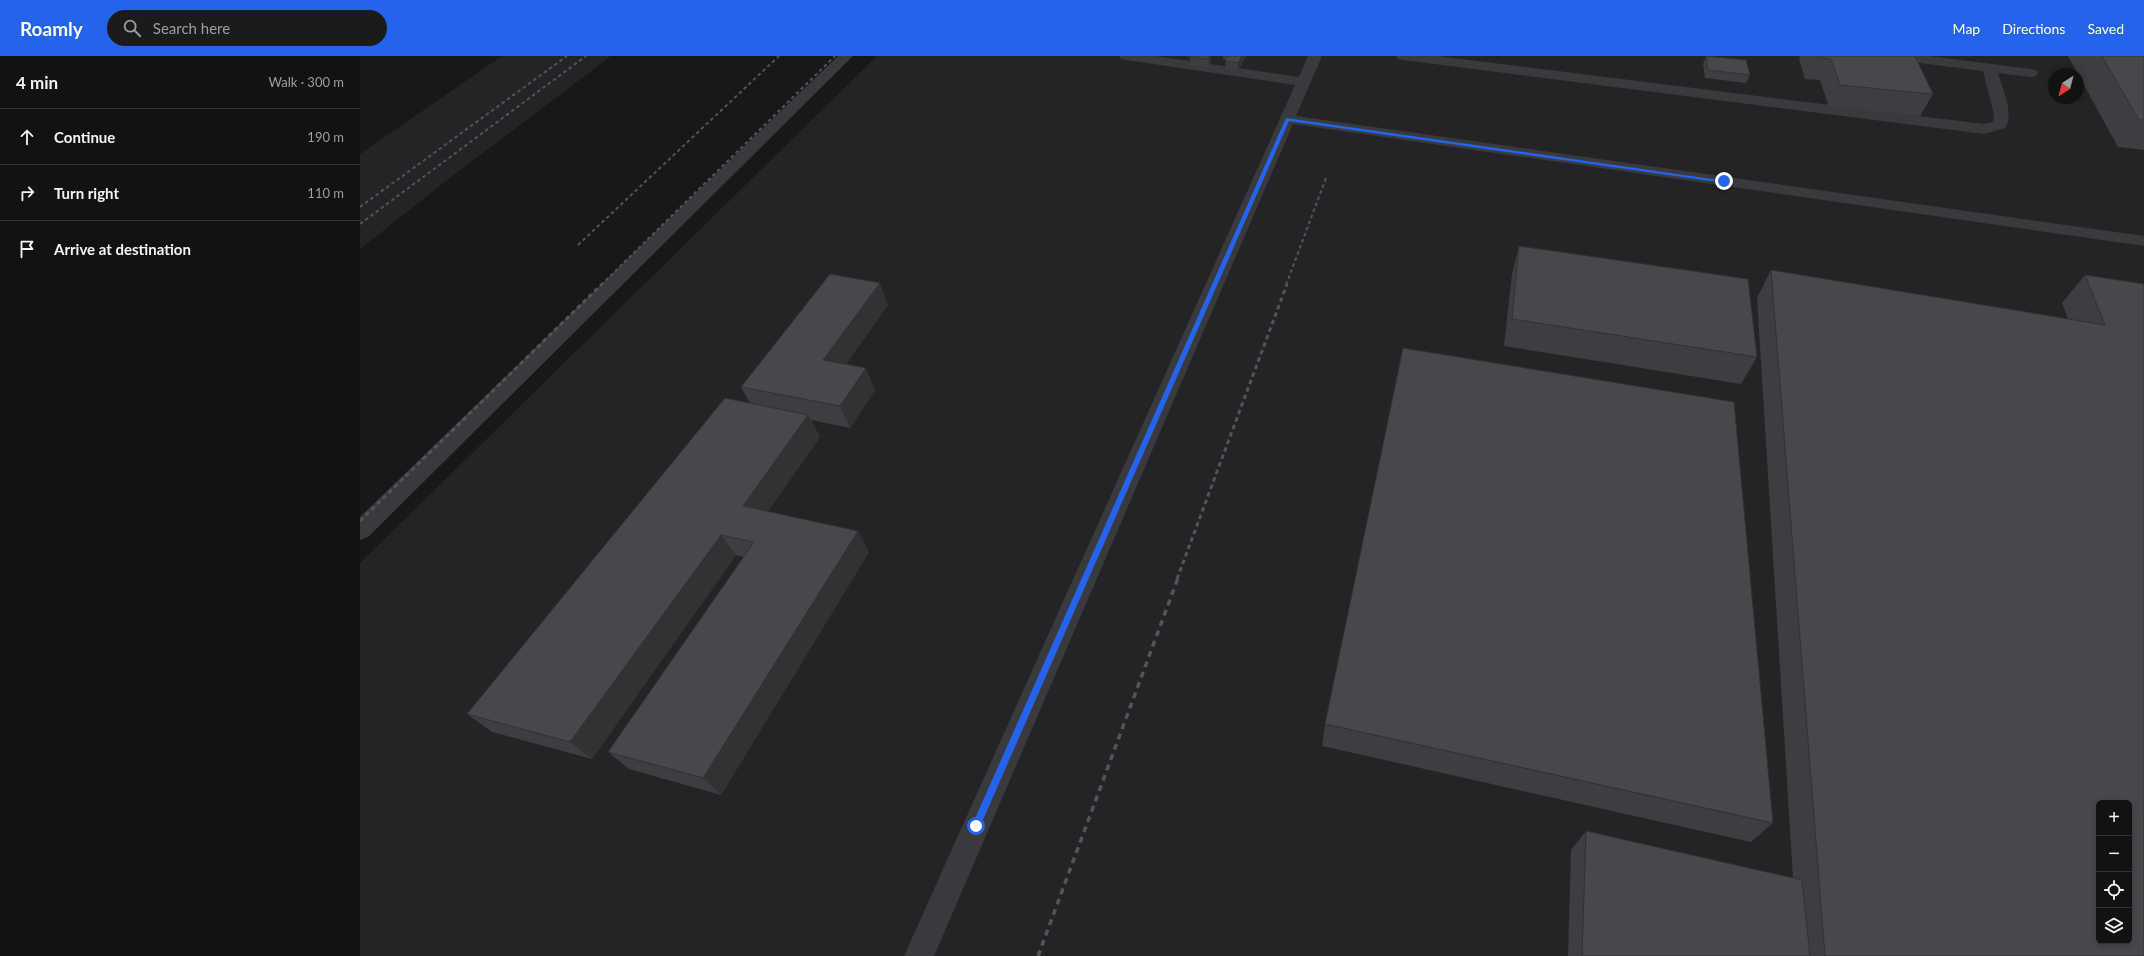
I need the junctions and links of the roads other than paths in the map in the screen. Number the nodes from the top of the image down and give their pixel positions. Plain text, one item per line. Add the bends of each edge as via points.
1 (846, 56) edge
2 (1126, 56) edge
3 (1315, 56) edge
4 (1404, 56) edge
5 (1894, 56) edge
6 (1989, 68) junction
7 (2031, 73) dead end
8 (1304, 82) junction
9 (1287, 119) junction
10 (2144, 241) edge
11 (360, 531) edge
12 (919, 956) edge

1 - 11 lane
2 - 8 lane
3 - 8 lane
4 - 6 lane via 1984,129 2000,125 2002,115
5 - 6 lane
6 - 7 lane
8 - 9 lane
9 - 10 lane
9 - 12 lane

